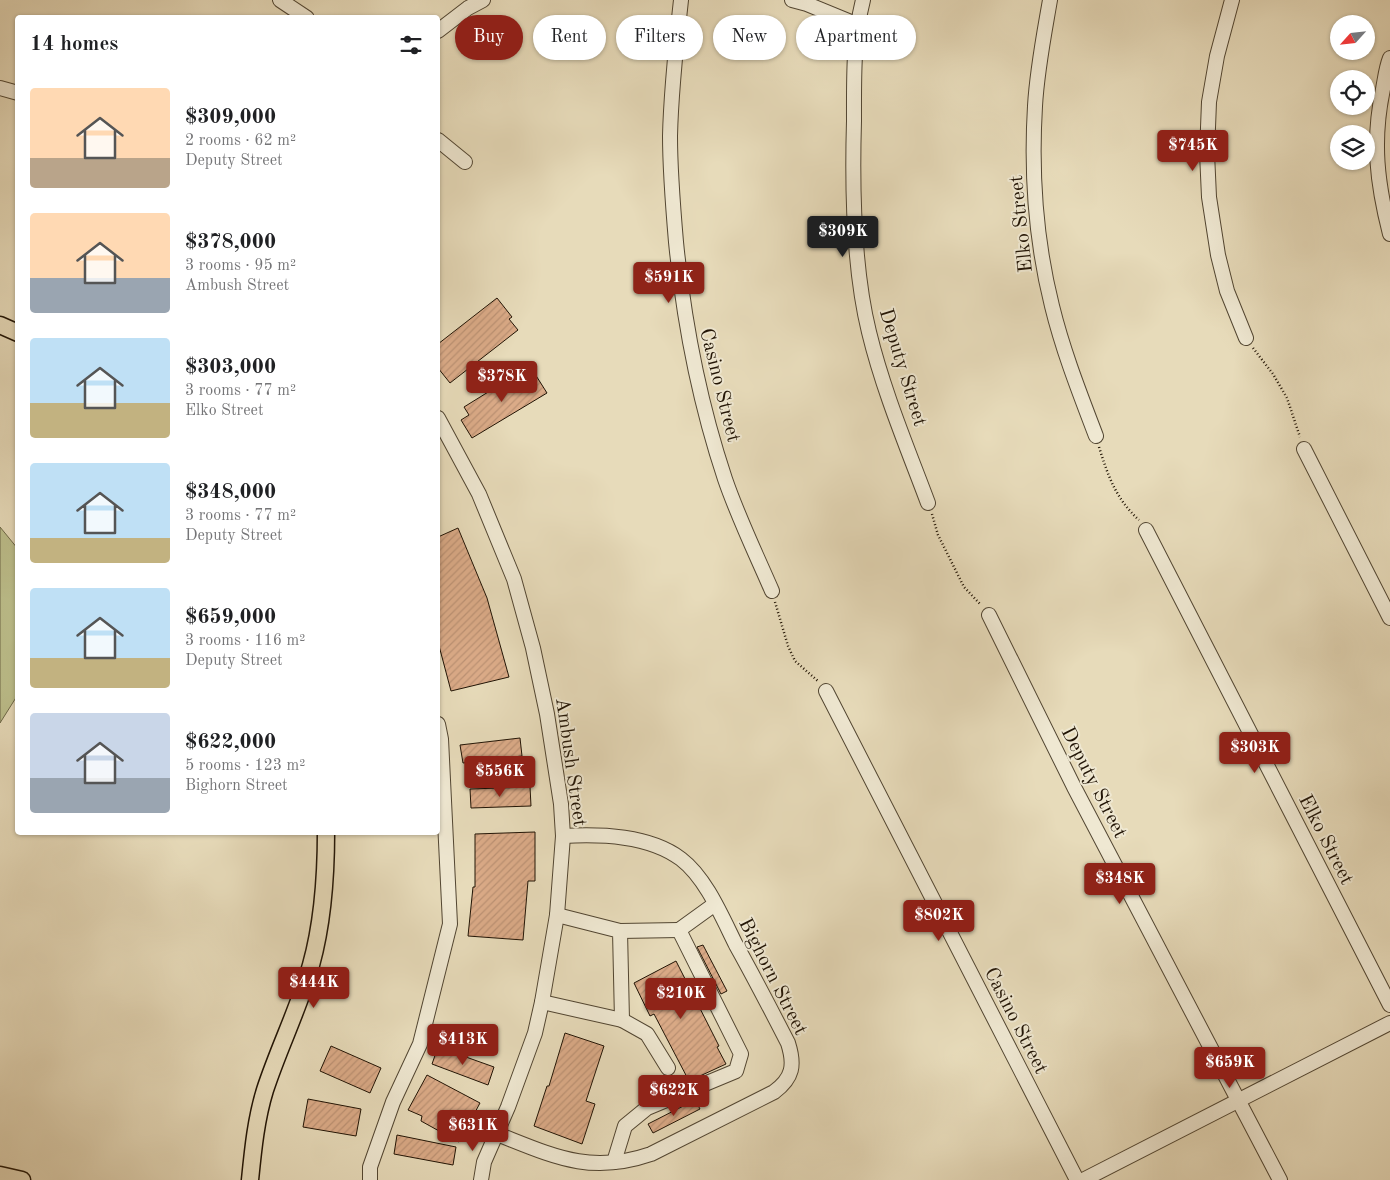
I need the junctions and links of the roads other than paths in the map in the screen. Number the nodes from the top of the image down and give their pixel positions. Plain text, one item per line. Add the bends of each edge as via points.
1 (280, 0) edge
2 (484, 0) edge
3 (681, 0) edge
4 (792, 0) edge
5 (863, 0) edge
6 (1050, 0) edge
7 (1232, 0) edge
8 (302, 15) edge
9 (834, 15) edge
10 (860, 15) edge
11 (440, 29) edge
12 (1390, 58) edge
13 (855, 60) edge
14 (0, 88) edge
15 (15, 92) edge
16 (440, 142) edge
17 (465, 162) dead end
18 (1390, 234) edge
19 (0, 325) edge
20 (15, 332) edge
21 (1246, 338) road end
22 (440, 422) edge
23 (1096, 436) road end
24 (1304, 449) road end
25 (928, 503) road end
26 (1146, 530) road end
27 (772, 590) road end
28 (989, 615) road end
29 (1390, 618) edge
30 (826, 691) road end
31 (440, 733) edge
32 (326, 835) edge
33 (563, 836) junction
34 (715, 904) junction
35 (557, 915) junction
36 (679, 930) junction
37 (620, 932) junction
38 (542, 1002) junction
39 (1390, 1005) edge
40 (622, 1020) junction
41 (1390, 1022) edge
42 (668, 1068) dead end
43 (1240, 1101) junction
44 (497, 1134) junction
45 (614, 1162) junction
46 (0, 1174) edge
47 (22, 1180) edge
48 (250, 1180) edge
49 (370, 1180) edge
50 (481, 1180) edge
51 (1077, 1180) edge
52 (1083, 1180) edge
53 (1280, 1180) edge

1 - 8 street
2 - 11 street
3 - 27 street, Casino Street via 670,137 672,194 687,332 706,416 726,481
4 - 9 street
5 - 10 street, Deputy Street
6 - 23 street, Elko Street via 1040,52 1035,106 1034,170 1038,224 1052,307
7 - 21 street via 1209,102 1207,154 1209,197 1218,255 1227,291
12 - 18 street via 1378,113 1376,154
13 - 25 street, Deputy Street via 853,177 859,271 871,340
14 - 15 street
16 - 17 street
19 - 20 main road
22 - 33 street, Ambush Street via 480,494 514,579 533,648 546,714
24 - 29 street
26 - 39 street, Elko Street
28 - 43 street, Deputy Street via 1074,787
30 - 51 street, Casino Street
31 - 49 street via 450,924 420,1044 393,1102 370,1167
32 - 48 main road via 322,911 312,962 265,1090 255,1131
33 - 34 street, Bighorn Street via 620,837 659,847 680,858 697,874
33 - 35 street, Ambush Street
34 - 36 street
34 - 45 street, Bighorn Street via 788,1043 792,1065 788,1079 774,1092 651,1154
35 - 37 street
35 - 38 street, Ambush Street
36 - 37 street
36 - 45 street via 741,1054 736,1071 647,1108 625,1126
37 - 40 street
38 - 40 street
38 - 44 street, Ambush Street via 534,1034
40 - 42 street via 647,1034
41 - 43 street
43 - 52 street
43 - 53 street, Deputy Street
44 - 45 street, Bighorn Street via 558,1158
44 - 50 street, Ambush Street via 484,1162
46 - 47 main road

